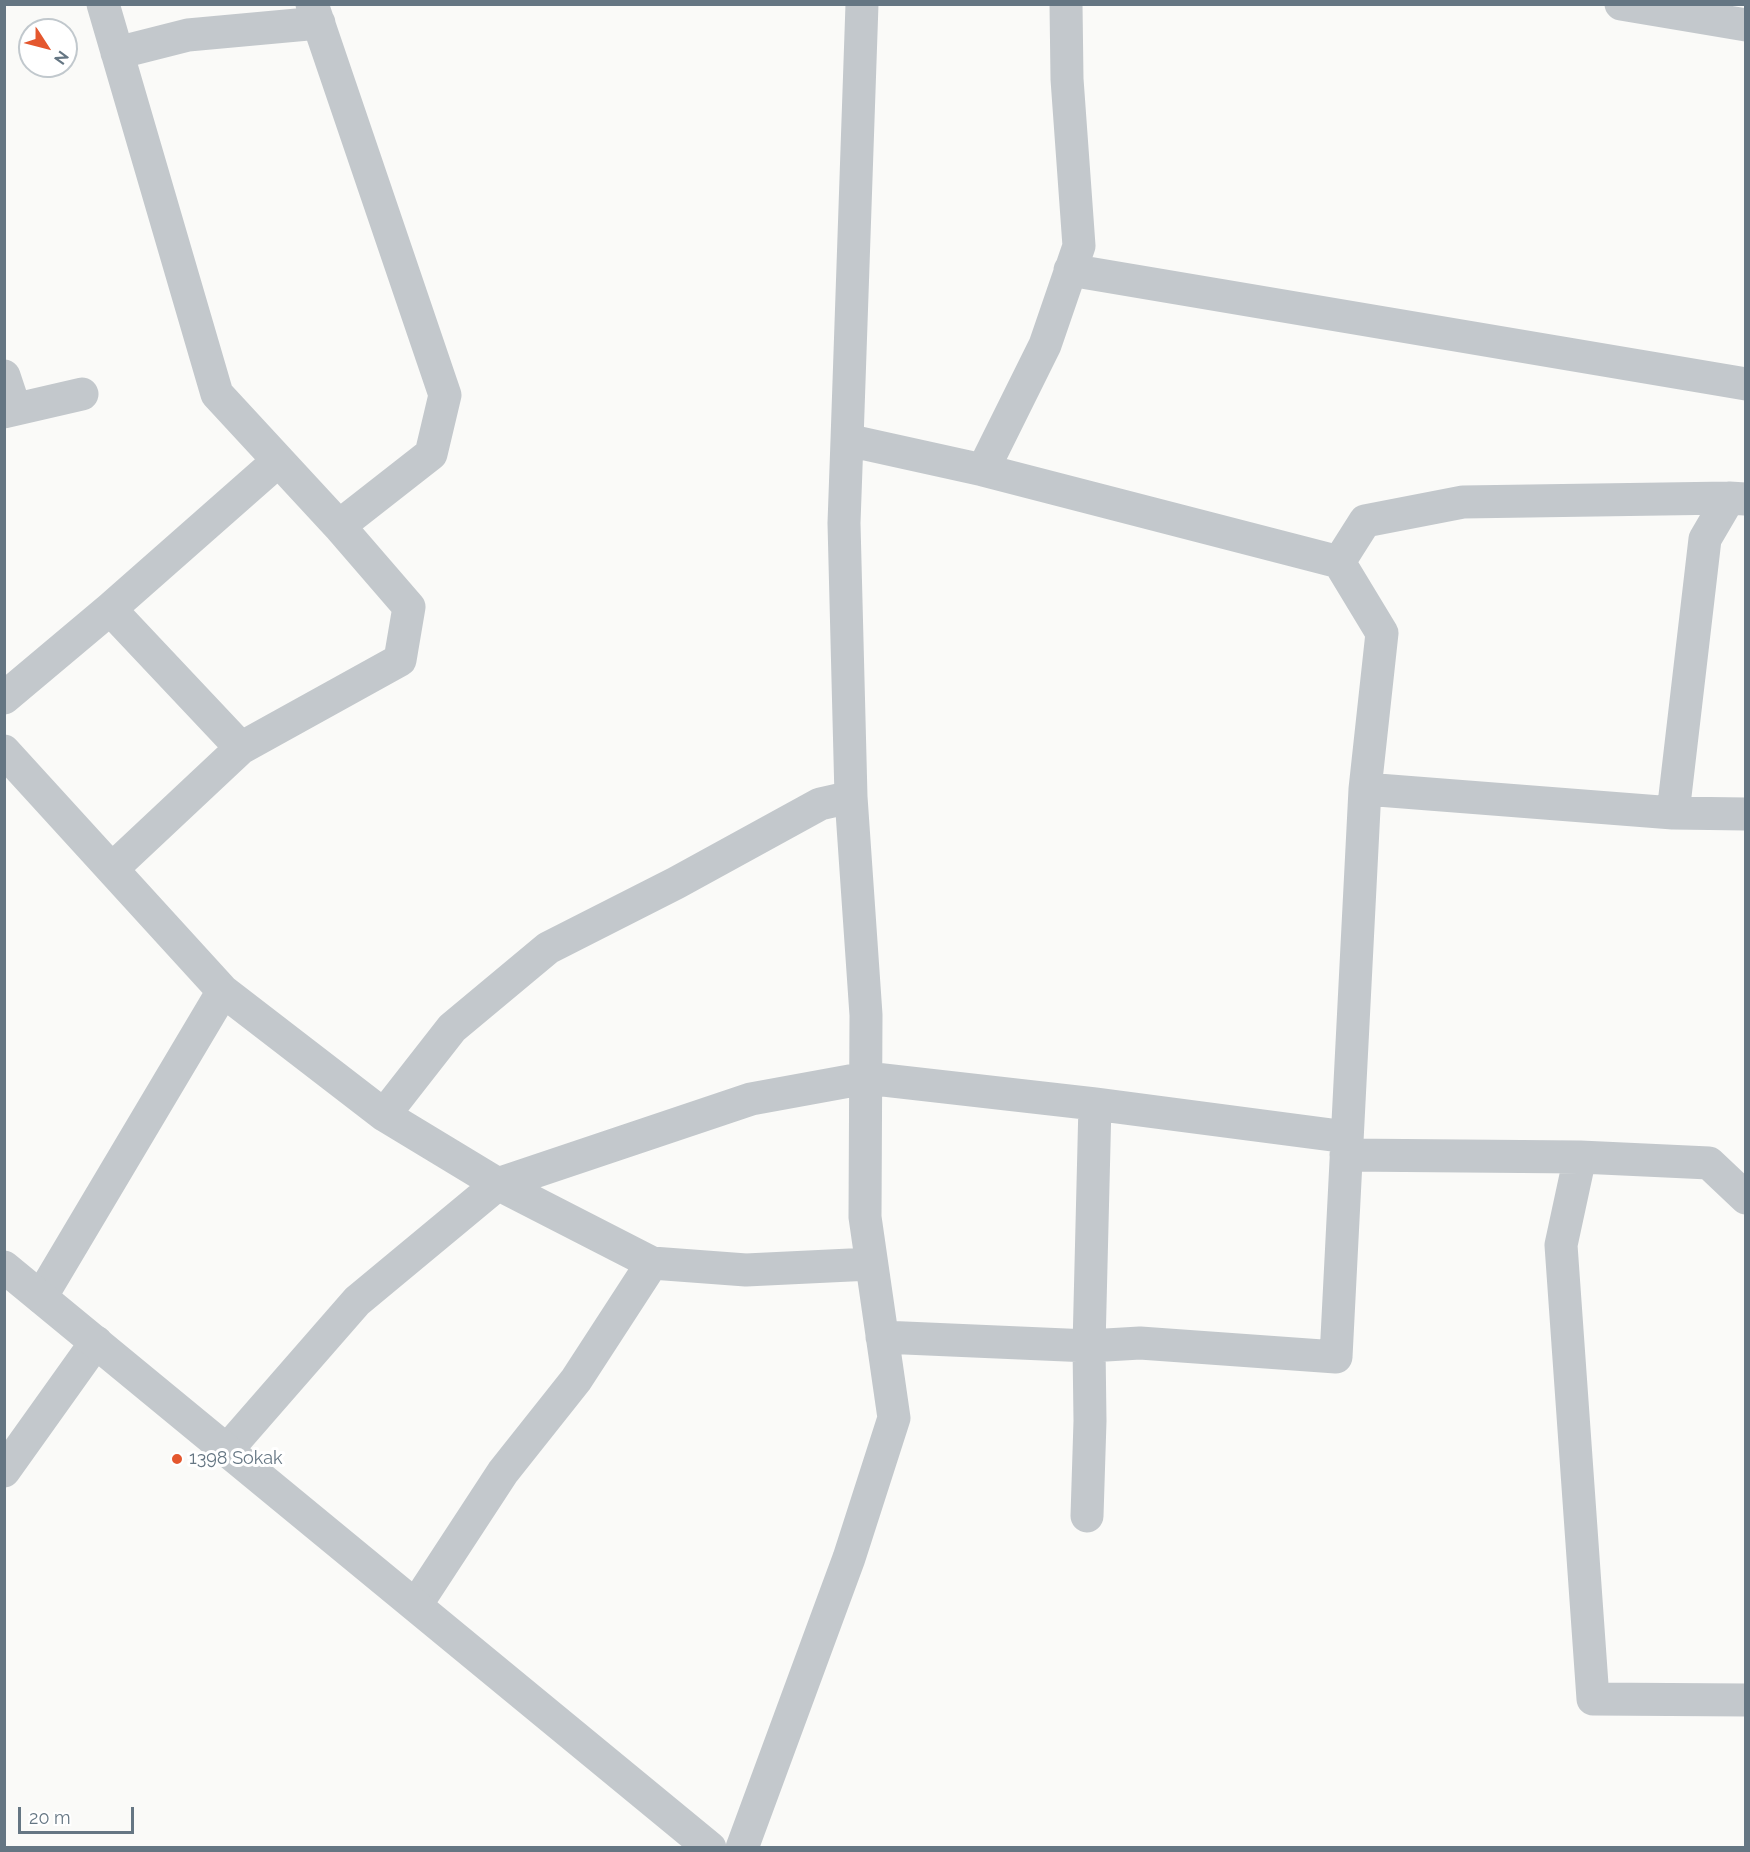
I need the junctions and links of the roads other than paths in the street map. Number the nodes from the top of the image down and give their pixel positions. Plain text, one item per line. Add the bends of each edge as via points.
1 (103, 4) edge
2 (862, 4) edge
3 (1066, 4) edge
4 (1621, 4) edge
5 (315, 14) edge
6 (1746, 25) edge
7 (117, 53) junction
8 (1070, 270) junction
9 (4, 376) edge
10 (1746, 384) edge
11 (82, 394) dead end
12 (10, 411) edge
13 (847, 440) junction
14 (278, 461) junction
15 (983, 470) junction
16 (1737, 499) edge
17 (339, 526) junction
18 (1339, 562) junction
19 (110, 609) junction
20 (4, 698) edge
21 (241, 748) junction
22 (4, 751) edge
23 (1365, 789) junction
24 (850, 796) junction
25 (1673, 813) junction
26 (1746, 814) edge
27 (112, 869) junction
28 (223, 991) junction
29 (866, 1078) junction
30 (1095, 1104) junction
31 (384, 1115) junction
32 (1347, 1146) junction
33 (1580, 1157) junction
34 (498, 1184) junction
35 (1746, 1198) edge
36 (652, 1263) junction
37 (871, 1264) junction
38 (4, 1267) edge
39 (41, 1297) junction
40 (882, 1336) junction
41 (96, 1342) junction
42 (1089, 1346) junction
43 (227, 1450) junction
44 (4, 1472) edge
45 (1087, 1516) dead end
46 (416, 1605) junction
47 (1746, 1700) edge
48 (710, 1848) edge
49 (742, 1848) edge

1 - 7 street
2 - 13 street
3 - 8 street via 1067,79 1079,246
4 - 6 street
5 - 7 street via 189,35
5 - 17 street via 445,395 431,453
7 - 14 street via 217,394
8 - 10 street
8 - 15 street via 1045,345
9 - 12 street
11 - 12 street
13 - 15 street
13 - 24 street via 844,523
14 - 17 street
14 - 19 street
15 - 18 street
16 - 18 street via 1463,502 1365,521
16 - 25 street via 1705,539
17 - 21 street via 409,607 400,660
18 - 23 street via 1382,633
19 - 20 street
19 - 21 street
21 - 27 street
22 - 27 street
23 - 25 street
23 - 32 street
24 - 29 street via 866,1015
24 - 31 street via 820,804 548,948 452,1028
25 - 26 street
27 - 28 street
28 - 31 street
28 - 39 street
29 - 30 street
29 - 34 street via 751,1099
29 - 37 street via 864,1217
30 - 32 street
30 - 42 street
31 - 34 street
32 - 33 street
32 - 42 street via 1336,1357 1140,1343
33 - 35 street via 1708,1163
33 - 47 street via 1561,1245 1593,1700
34 - 36 street
34 - 43 street via 357,1301
36 - 37 street via 746,1270
36 - 46 street via 576,1380 503,1472
37 - 40 street
38 - 39 street
39 - 41 street
40 - 42 street
40 - 49 street via 894,1418 849,1558
41 - 43 street
41 - 44 street
42 - 45 street
43 - 46 street
46 - 48 street

